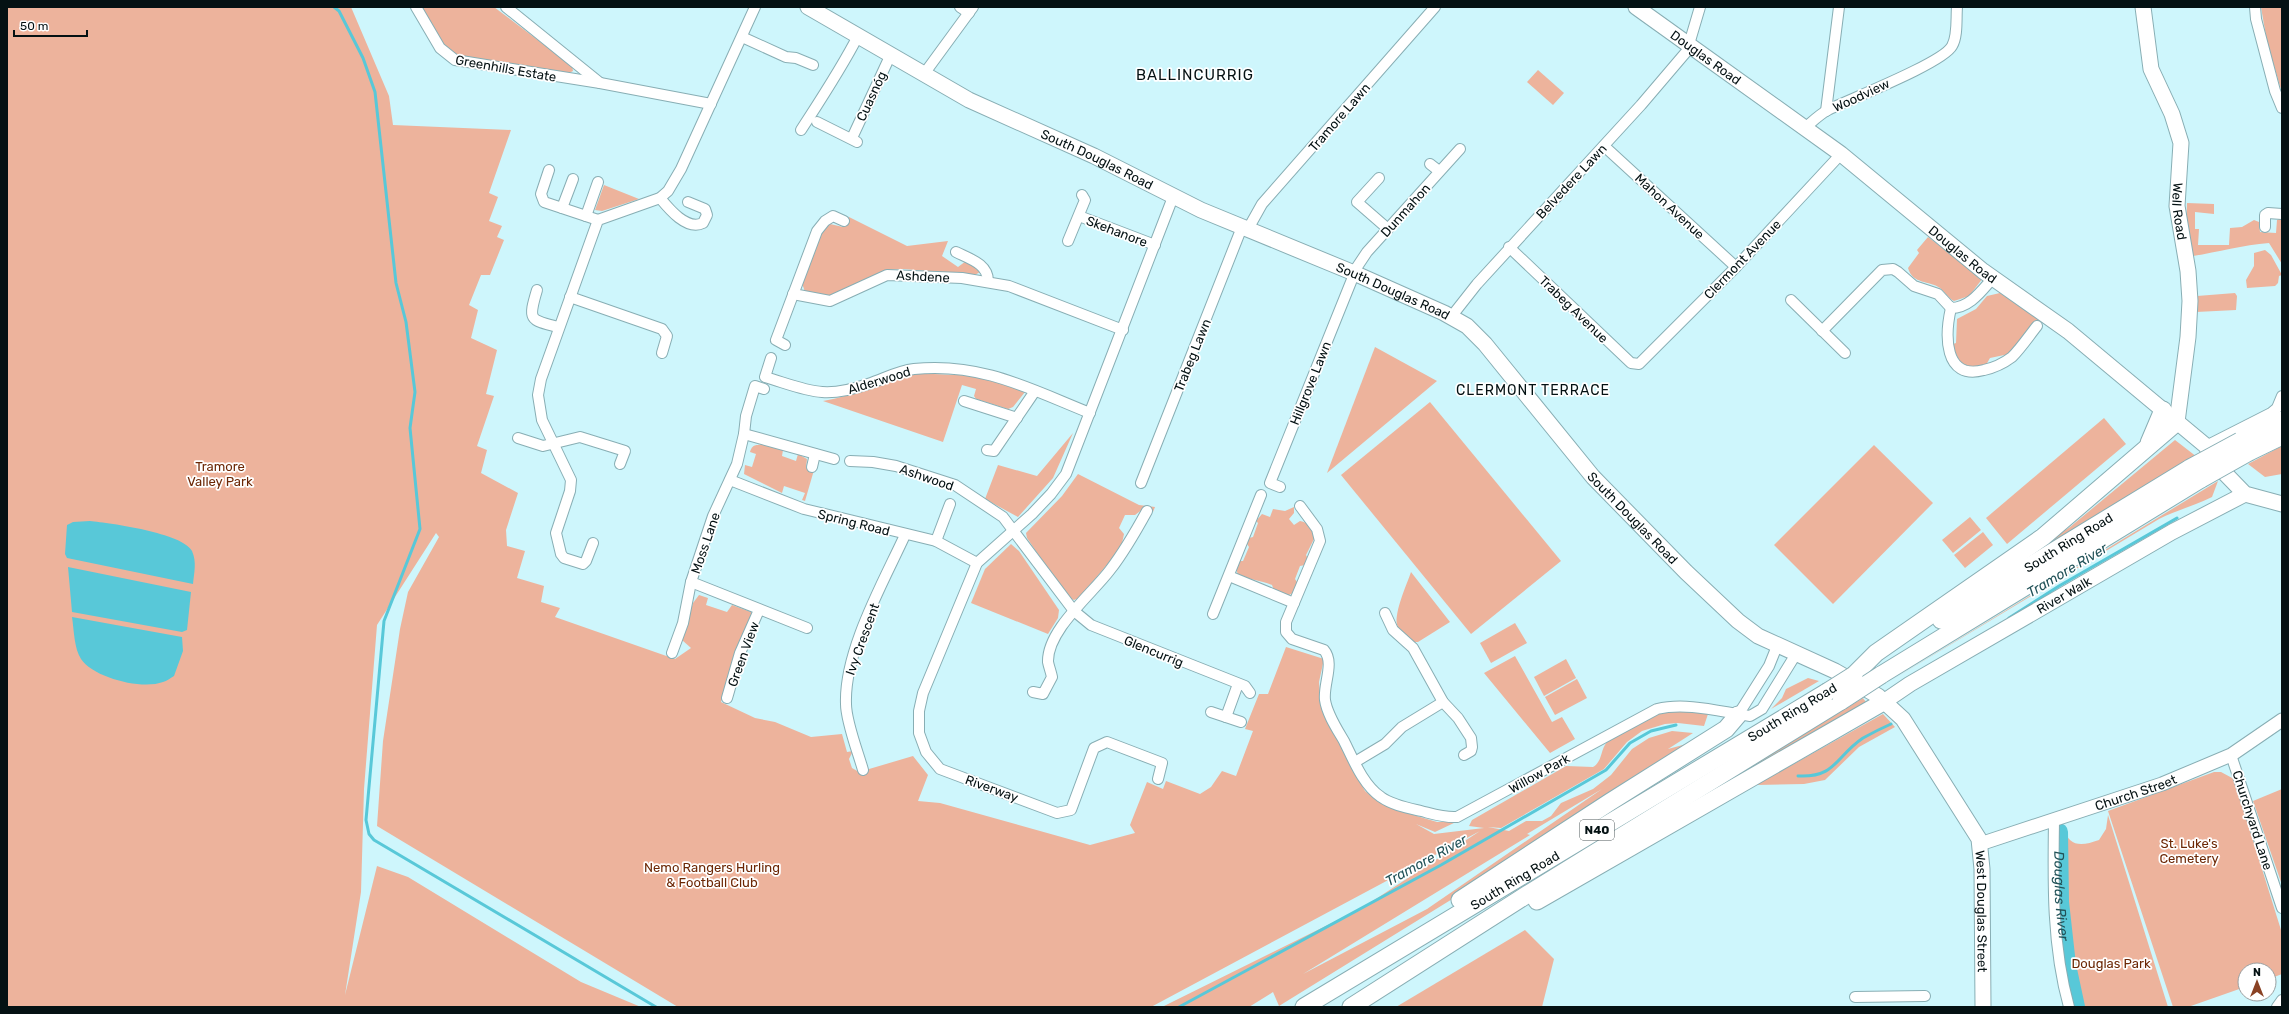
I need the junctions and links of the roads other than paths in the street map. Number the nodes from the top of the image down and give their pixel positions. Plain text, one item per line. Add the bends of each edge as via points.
1 (416, 7) edge
2 (506, 7) edge
3 (755, 7) edge
4 (808, 7) edge
5 (1435, 7) edge
6 (1636, 7) edge
7 (1700, 7) edge
8 (1839, 7) edge
9 (1957, 7) edge
10 (2143, 7) edge
11 (2255, 7) edge
12 (967, 9) edge
13 (858, 36) junction
14 (742, 37) junction
15 (1690, 44) junction
16 (891, 54) junction
17 (813, 65) dead end
18 (924, 74) junction
19 (600, 83) junction
20 (711, 104) junction
21 (2282, 108) edge
22 (1826, 111) junction
23 (817, 122) dead end
24 (1806, 127) junction
25 (801, 130) dead end
26 (1604, 146) junction
27 (1460, 149) dead end
28 (1841, 154) junction
29 (1430, 164) dead end
30 (549, 170) dead end
31 (1439, 171) junction
32 (1379, 178) dead end
33 (573, 179) dead end
34 (598, 182) dead end
35 (1082, 195) dead end
36 (1172, 197) junction
37 (660, 198) junction
38 (688, 202) dead end
39 (562, 208) junction
40 (2282, 214) edge
41 (586, 216) junction
42 (1079, 216) junction
43 (598, 220) junction
44 (844, 221) dead end
45 (2265, 227) dead end
46 (1245, 228) junction
47 (1388, 229) junction
48 (1068, 241) dead end
49 (1155, 245) junction
50 (1509, 247) junction
51 (956, 252) dead end
52 (1736, 267) junction
53 (1354, 273) junction
54 (1993, 278) junction
55 (988, 281) junction
56 (537, 290) dead end
57 (793, 294) junction
58 (570, 297) junction
59 (1791, 300) dead end
60 (1951, 308) junction
61 (1451, 317) junction
62 (2037, 326) dead end
63 (558, 327) junction
64 (1123, 330) junction
65 (1822, 331) junction
66 (785, 346) dead end
67 (662, 353) dead end
68 (1845, 353) dead end
69 (771, 358) dead end
70 (1642, 363) joint
71 (764, 389) dead end
72 (1035, 391) junction
73 (2282, 396) edge
74 (964, 400) dead end
75 (2163, 410) junction
76 (1090, 413) junction
77 (1017, 418) junction
78 (2282, 420) edge
79 (2177, 422) junction
80 (744, 434) junction
81 (2282, 436) edge
82 (518, 438) dead end
83 (554, 444) junction
84 (2206, 446) junction
85 (2245, 446) junction
86 (2146, 448) junction
87 (987, 450) dead end
88 (815, 454) junction
89 (834, 459) dead end
90 (850, 461) dead end
91 (620, 464) dead end
92 (812, 467) dead end
93 (2196, 474) junction
94 (730, 480) junction
95 (1141, 483) dead end
96 (1280, 487) dead end
97 (2245, 494) junction
98 (1261, 495) dead end
99 (950, 504) dead end
100 (2282, 504) edge
101 (1300, 506) dead end
102 (1147, 511) dead end
103 (1015, 529) junction
104 (905, 535) junction
105 (936, 541) junction
106 (593, 543) dead end
107 (977, 563) junction
108 (1229, 576) junction
109 (691, 582) junction
110 (1294, 603) junction
111 (760, 610) junction
112 (1074, 611) junction
113 (1385, 613) dead end
114 (1213, 614) dead end
115 (807, 628) dead end
116 (1777, 646) junction
117 (672, 653) dead end
118 (1796, 654) junction
119 (1861, 669) junction
120 (1238, 684) junction
121 (1033, 692) dead end
122 (1250, 693) dead end
123 (727, 698) dead end
124 (1886, 701) junction
125 (1443, 702) junction
126 (1211, 712) dead end
127 (1738, 714) junction
128 (1226, 717) junction
129 (2282, 720) edge
130 (1241, 722) dead end
131 (1464, 755) dead end
132 (2231, 755) junction
133 (1355, 762) junction
134 (863, 770) dead end
135 (1158, 778) dead end
136 (2054, 820) junction
137 (1980, 844) junction
138 (2282, 908) edge
139 (1368, 968) junction
140 (1404, 973) junction
141 (1925, 996) dead end
142 (1855, 997) dead end
143 (2282, 1000) edge
144 (1868, 1002) edge
145 (1304, 1007) edge
146 (1351, 1007) edge
147 (1983, 1007) edge
148 (2069, 1007) edge
149 (2277, 1007) edge

1 - 19 street, Greenhills Estate via 440,48 454,60
2 - 19 street, Greenhills Estate
3 - 14 street
4 - 13 main road, South Douglas Road
5 - 46 street, Tramore Lawn via 1262,204
6 - 15 main road, Douglas Road
7 - 15 street, Belvedere Lawn
8 - 22 street, Woodview
9 - 22 street, Woodview via 1955,38 1953,46 1947,52 1927,64
10 - 79 main road, Well Road via 2151,69 2172,114 2181,143 2182,161 2177,206 2188,271 2190,301
11 - 21 street via 2271,76
12 - 18 street
13 - 16 main road, South Douglas Road
13 - 25 street via 836,78 820,98
14 - 17 street via 786,57
14 - 20 street
15 - 24 main road, Douglas Road
15 - 26 street, Belvedere Lawn via 1687,51
16 - 18 main road, South Douglas Road
16 - 23 street, Cuasnóg via 854,140
18 - 36 main road, South Douglas Road via 975,103 1094,156
19 - 20 street, Greenhills Estate
20 - 37 street via 668,191
22 - 24 street
24 - 28 main road, Douglas Road
26 - 50 street, Belvedere Lawn
26 - 52 street, Mahon Avenue
27 - 31 street, Dunmahon
28 - 52 street, Clermont Avenue
28 - 54 main road, Douglas Road
29 - 31 street
30 - 39 street via 541,197 544,202
31 - 47 street, Dunmahon
32 - 47 street via 1357,202
33 - 39 street
34 - 41 street
35 - 42 street, Skehanore via 1085,200
36 - 46 main road, South Douglas Road
36 - 49 street
37 - 38 street via 677,218 698,225 703,223 707,215 705,209
37 - 43 street
39 - 41 street
40 - 45 street via 2268,213 2265,216
41 - 43 street
42 - 48 street, Skehanore
42 - 49 street, Skehanore
43 - 58 street
44 - 57 street via 833,216 821,225
46 - 53 main road, South Douglas Road
46 - 95 street, Trabeg Lawn
47 - 53 street, Dunmahon
49 - 64 street
50 - 61 street, Belvedere Lawn
50 - 70 street, Trabeg Avenue via 1631,363
51 - 55 street, Ashdene via 983,266 987,271
52 - 70 street, Clermont Avenue
53 - 61 main road, South Douglas Road
53 - 96 street, Hillgrove Lawn via 1270,483
54 - 60 street via 1977,296 1962,306
54 - 75 main road, Douglas Road via 2068,332
55 - 57 street, Ashdene via 894,274 880,277 830,301
55 - 64 street, Ashdene via 1011,287
56 - 63 street via 530,311 532,318
57 - 66 street via 776,340
58 - 63 street
58 - 67 street via 662,329 667,336
59 - 65 street
60 - 62 street via 1948,327 1949,351 1955,364 1965,370 1981,371 2012,357
60 - 65 street via 1938,294 1914,286 1898,272 1882,270
61 - 116 main road, South Douglas Road via 1467,326 1481,339 1593,477 1674,560 1744,626
63 - 83 street via 538,395 542,420
64 - 76 street
65 - 68 street
69 - 72 street, Alderwood via 765,377 818,393 849,391 902,371 936,368 984,372
71 - 80 street, Moss Lane via 755,386 746,416
72 - 76 street, Alderwood
72 - 77 street
73 - 84 street via 2277,408 2271,413
74 - 77 street
75 - 79 main road, Douglas Road
75 - 86 highway
76 - 103 street via 1061,482
77 - 87 street via 994,451
78 - 85 highway, South Ring Road / N40
79 - 84 main road, Douglas Road
79 - 86 highway
80 - 88 street
80 - 94 street, Moss Lane
81 - 85 highway, South Ring Road / N40
82 - 83 street via 543,446
83 - 91 street via 575,437 593,440 625,451
83 - 106 street via 571,480 570,491 556,529 561,554 568,560 583,564
84 - 97 main road, Douglas Road via 2214,462
85 - 93 highway, South Ring Road / N40, bridge
86 - 119 highway via 2043,537 1876,653
88 - 89 street
88 - 92 street
90 - 103 street, Ashwood via 896,466 955,485 1003,517
93 - 119 highway, South Ring Road / N40
93 - 140 highway, South Ring Road / N40, bridge via 1841,701
94 - 104 street, Spring Road via 804,509
94 - 109 street, Moss Lane via 713,516
97 - 100 main road
97 - 124 main road, River Walk via 2097,574 1910,684
98 - 108 street
99 - 105 street
101 - 110 street via 1317,529 1320,541
102 - 112 street via 1110,571
103 - 107 street
103 - 112 street, Glencurrig
104 - 105 street, Spring Road
104 - 134 street, Ivy Crescent via 848,671 846,706
105 - 107 street, Spring Road
107 - 135 street, Riverway via 923,693 919,711 919,733 926,752 940,769 1057,813 1071,810 1094,748 1107,742 1162,763
108 - 110 street
108 - 114 street
109 - 111 street, Green View
109 - 117 street, Moss Lane via 683,624
110 - 133 street, Willow Park via 1286,627 1288,637 1324,650 1330,662 1325,684 1325,701 1329,714
111 - 115 street, Green View
111 - 123 street, Green View via 740,653
112 - 120 street, Glencurrig via 1091,625
112 - 121 street via 1056,634 1048,661 1052,677 1043,694
113 - 125 street via 1393,630 1414,649
116 - 118 main road, South Douglas Road
116 - 127 street via 1769,666
118 - 124 main road, South Douglas Road via 1835,671
118 - 127 street, Willow Park via 1762,709 1750,716
119 - 139 highway, South Ring Road / N40, bridge via 1827,692
120 - 122 street, Glencurrig via 1245,686
120 - 128 street
124 - 137 main road, West Douglas Street via 1912,733 1976,833
124 - 140 highway via 1491,927
125 - 131 street via 1458,718 1471,738 1471,751
125 - 133 street via 1402,727 1385,744
126 - 128 street
127 - 133 street, Willow Park via 1687,707 1671,706 1658,709 1457,817 1410,808 1380,797
127 - 139 highway via 1726,729 1476,889
128 - 130 street
129 - 132 street, Church Street
132 - 136 street, Church Street via 2162,784
132 - 138 street, Churchyard Lane
136 - 137 street, Church Street
136 - 148 street via 2053,889 2057,953
137 - 147 main road, West Douglas Street
139 - 145 highway, South Ring Road / N40
140 - 146 highway, South Ring Road / N40
141 - 144 street
142 - 144 street
143 - 149 street

